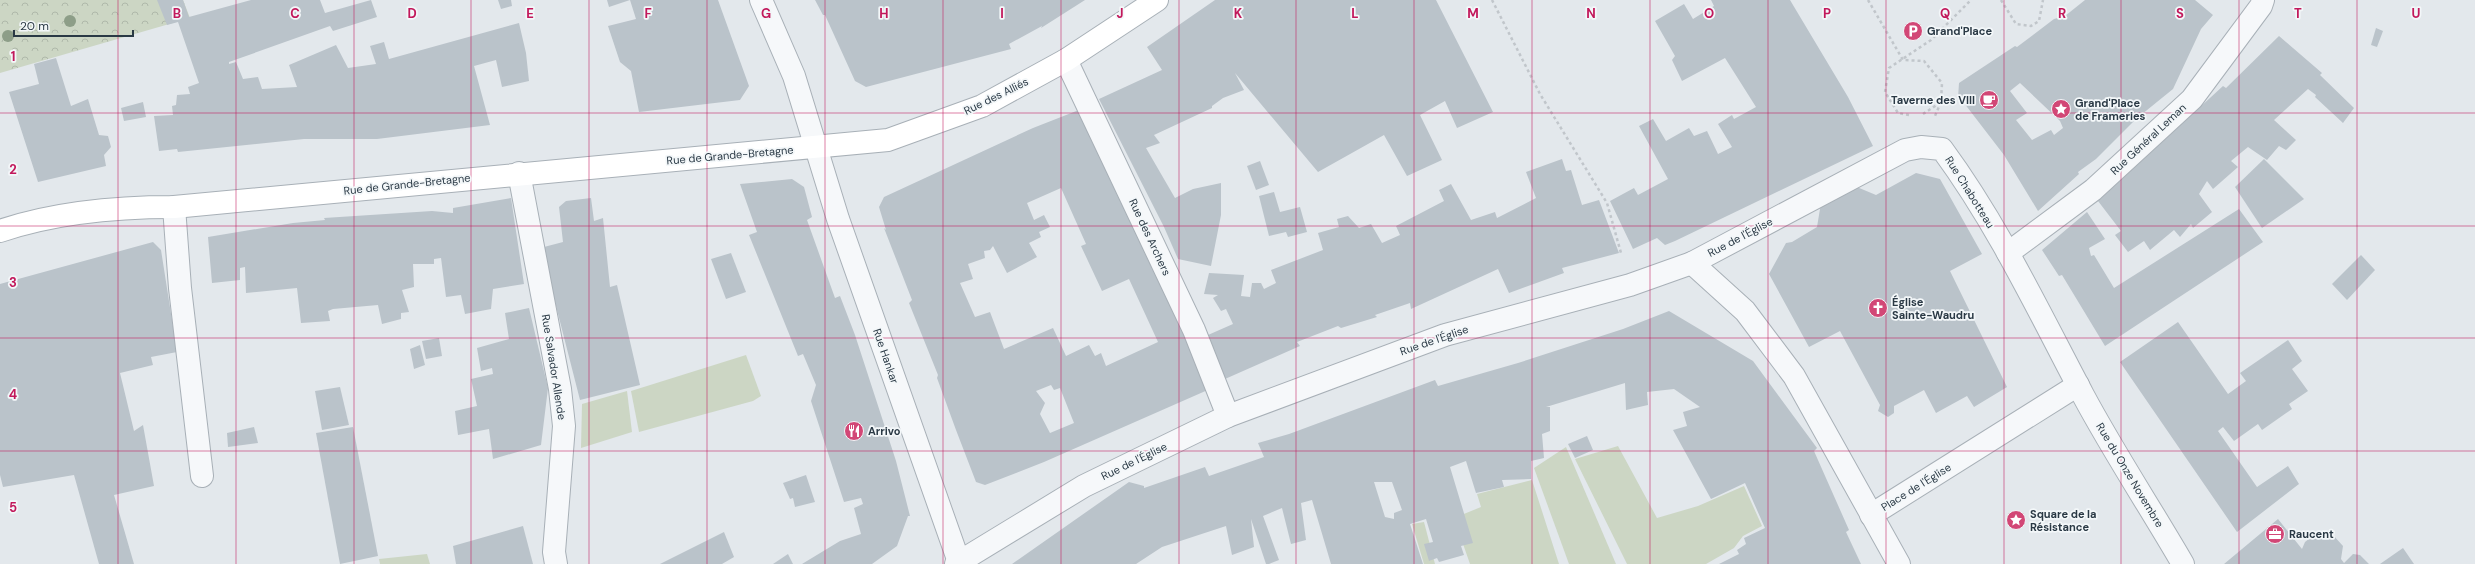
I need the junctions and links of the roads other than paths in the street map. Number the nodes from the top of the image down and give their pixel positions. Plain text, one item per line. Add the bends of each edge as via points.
1 (761, 0) edge
2 (1157, 0) edge
3 (2258, 2) edge
4 (1066, 60) junction
5 (1921, 146) joint
6 (816, 148) junction
7 (519, 173) junction
8 (174, 207) junction
9 (0, 230) edge
10 (2008, 253) junction
11 (1692, 263) junction
12 (2078, 385) junction
13 (1228, 416) junction
14 (202, 476) dead end
15 (1871, 515) junction
16 (957, 563) edge
17 (556, 564) edge
18 (1899, 564) edge
19 (2183, 564) edge

1 - 6 street, Rue Hankar via 794,76
2 - 4 main road, Rue des Alliés
3 - 10 street, Rue Général Leman via 2192,99 2093,190
4 - 6 main road, Rue des Alliés via 982,106 940,122 888,140
4 - 13 street, Rue des Archers via 1194,330
5 - 10 street, Rue Chabotteau via 1942,149 1960,173
5 - 11 street, Rue de l'Église via 1905,150
6 - 7 main road, Rue de Grande-Bretagne
6 - 16 street, Rue Hankar via 838,219
7 - 8 main road, Rue de Grande-Bretagne
7 - 17 street, Rue Salvador Allende via 560,390 564,426 554,552
8 - 9 main road, Rue de Grande-Bretagne via 126,207 77,213 25,222
8 - 14 street via 181,296
10 - 12 street
11 - 13 street, Rue de l'Église via 1630,285 1445,335
11 - 15 street, Place de l'Église via 1745,311 1794,376
12 - 15 street, Place de l'Église
12 - 19 street, Rue du Onze Novembre
13 - 16 street, Rue de l'Église via 1084,486
15 - 18 street

